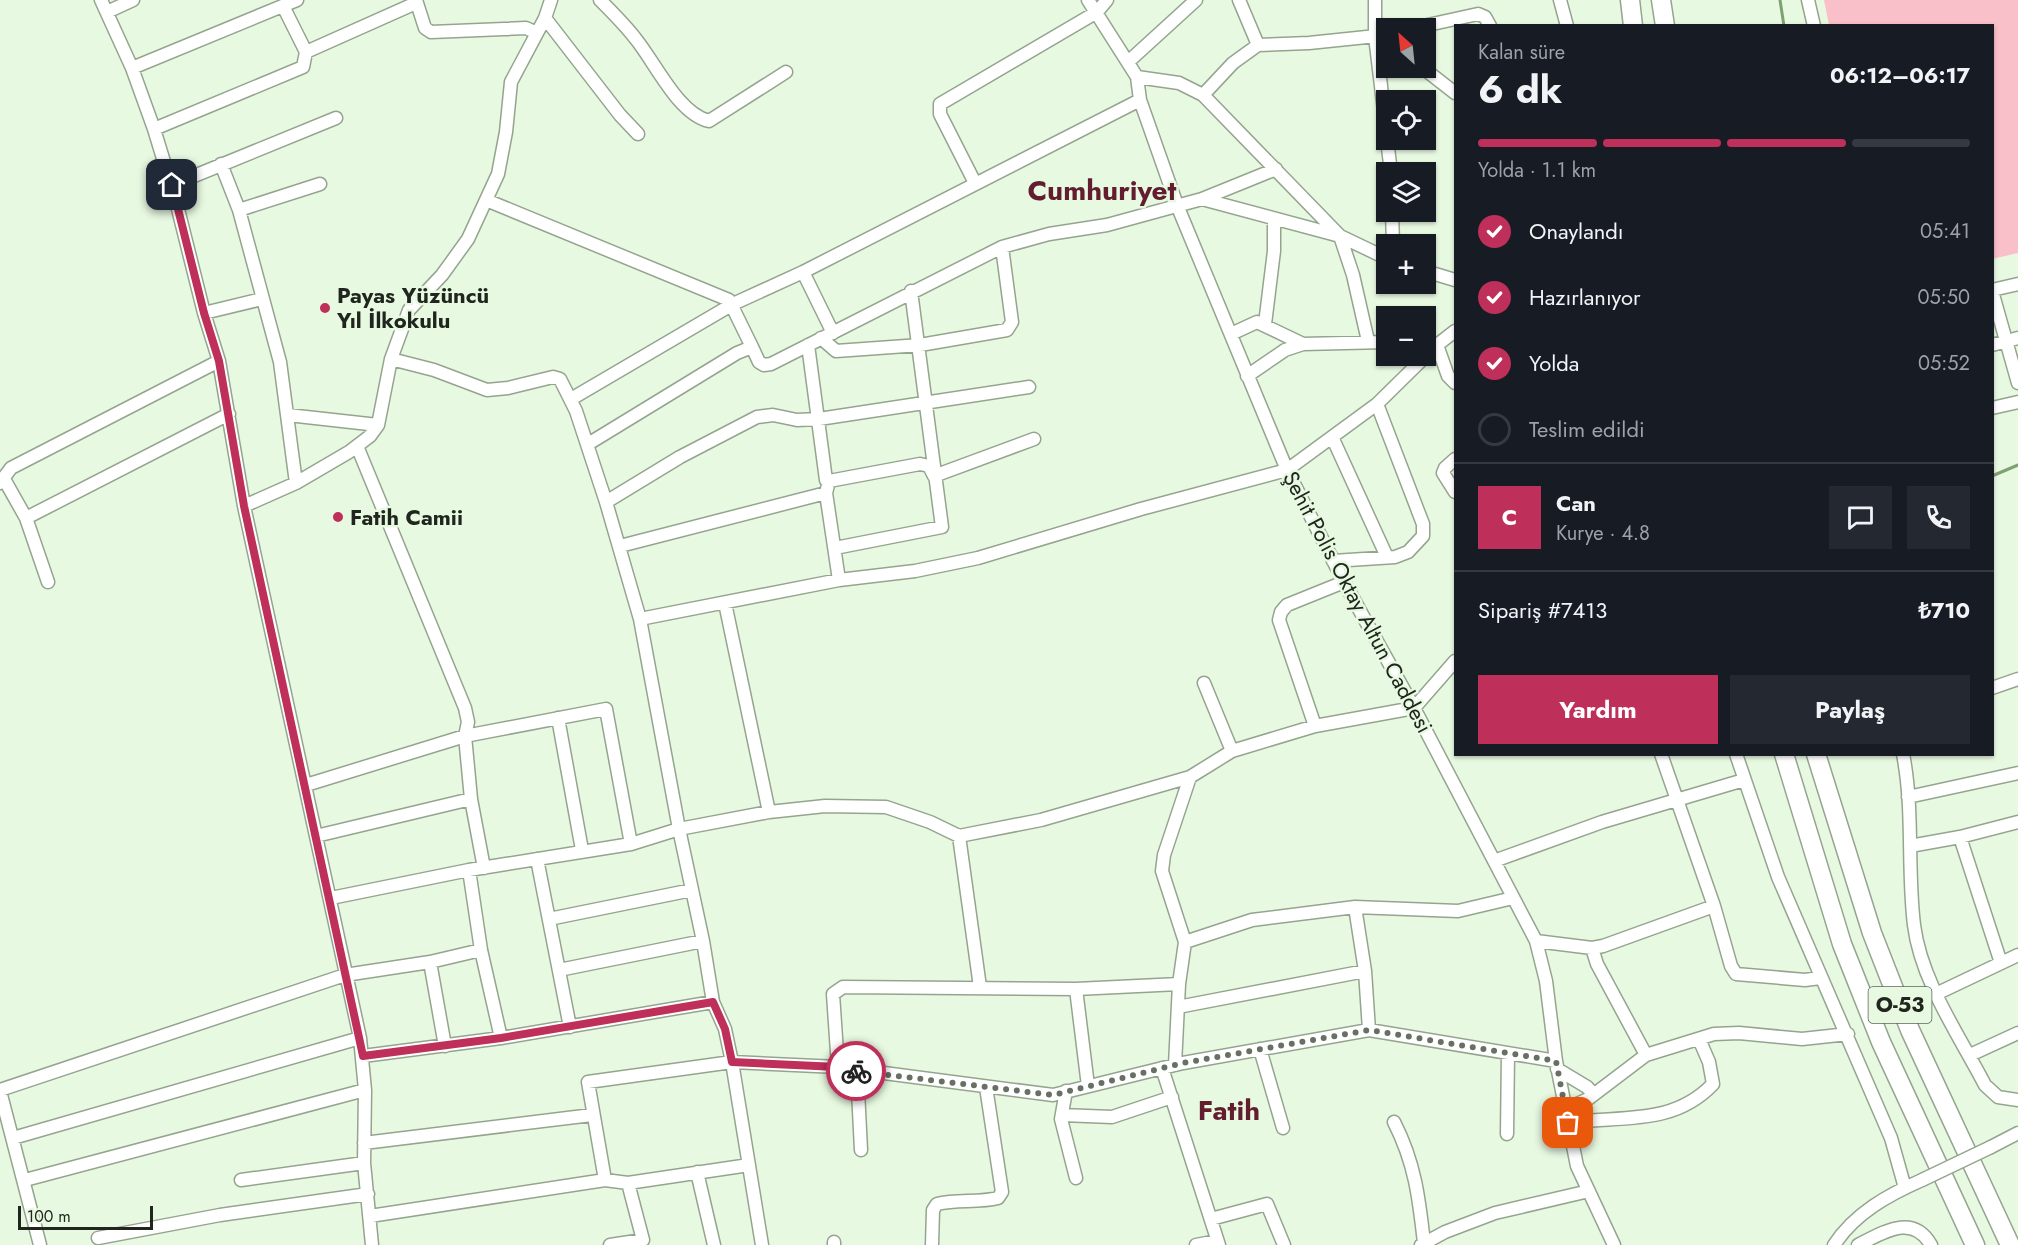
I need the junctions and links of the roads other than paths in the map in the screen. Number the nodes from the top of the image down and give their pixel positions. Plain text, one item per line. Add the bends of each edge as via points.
1 (101, 0) edge
2 (133, 0) edge
3 (297, 0) edge
4 (551, 0) edge
5 (600, 0) edge
6 (1088, 0) edge
7 (1107, 0) edge
8 (1196, 0) edge
9 (1239, 0) edge
10 (1375, 0) edge
11 (1560, 0) edge
12 (1630, 0) edge
13 (1661, 0) edge
14 (1808, 0) edge
15 (416, 1) edge
16 (283, 6) junction
17 (107, 12) junction
18 (1096, 12) junction
19 (544, 18) junction
20 (1378, 18) edge
21 (1436, 23) edge
22 (1489, 24) edge
23 (1566, 24) edge
24 (1634, 24) edge
25 (1665, 24) edge
26 (1814, 24) edge
27 (537, 33) junction
28 (1376, 37) edge
29 (1258, 45) junction
30 (306, 52) junction
31 (1128, 62) junction
32 (132, 68) junction
33 (786, 72) dead end
34 (1137, 77) junction
35 (1436, 78) edge
36 (1454, 92) edge
37 (1203, 95) junction
38 (1140, 100) junction
39 (336, 118) dead end
40 (154, 129) junction
41 (638, 134) dead end
42 (221, 164) junction
43 (1276, 169) junction
44 (975, 183) junction
45 (320, 184) dead end
46 (172, 185) junction
47 (1202, 199) junction
48 (486, 200) junction
49 (1177, 206) junction
50 (239, 210) junction
51 (1275, 220) junction
52 (1340, 236) junction
53 (1002, 247) junction
54 (1376, 253) edge
55 (803, 272) junction
56 (1436, 274) edge
57 (1454, 280) edge
58 (2018, 284) edge
59 (1994, 290) edge
60 (911, 291) junction
61 (1994, 295) edge
62 (262, 299) junction
63 (733, 304) junction
64 (204, 313) junction
65 (1265, 324) junction
66 (1454, 332) edge
67 (1231, 334) junction
68 (827, 336) junction
69 (2012, 339) edge
70 (1368, 341) junction
71 (1376, 341) edge
72 (1436, 342) edge
73 (1303, 344) junction
74 (1994, 344) edge
75 (808, 345) junction
76 (920, 345) junction
77 (752, 347) junction
78 (1436, 354) edge
79 (391, 359) junction
80 (219, 361) junction
81 (1412, 366) edge
82 (1247, 376) junction
83 (1454, 382) edge
84 (2018, 383) edge
85 (1029, 387) dead end
86 (571, 399) junction
87 (2018, 402) edge
88 (927, 404) junction
89 (1377, 404) junction
90 (1994, 408) edge
91 (229, 414) junction
92 (288, 415) junction
93 (819, 419) junction
94 (378, 425) junction
95 (1034, 439) dead end
96 (1333, 439) junction
97 (588, 444) junction
98 (357, 446) junction
99 (1454, 460) edge
100 (1287, 470) junction
101 (934, 476) junction
102 (2, 481) edge
103 (296, 483) junction
104 (827, 487) junction
105 (1454, 490) edge
106 (606, 502) junction
107 (244, 506) junction
108 (26, 518) junction
109 (620, 546) junction
110 (835, 548) junction
111 (1387, 557) junction
112 (1333, 561) junction
113 (839, 580) junction
114 (48, 582) dead end
115 (1344, 582) junction
116 (725, 603) junction
117 (640, 619) junction
118 (1454, 662) edge
119 (2018, 679) edge
120 (1204, 683) dead end
121 (1994, 687) edge
122 (1414, 708) junction
123 (558, 718) junction
124 (1315, 726) junction
125 (465, 736) junction
126 (1232, 751) junction
127 (1662, 756) edge
128 (1737, 756) edge
129 (1785, 756) edge
130 (1817, 756) edge
131 (1903, 756) edge
132 (2018, 772) edge
133 (1190, 777) junction
134 (1744, 780) junction
135 (306, 785) junction
136 (1908, 797) junction
137 (471, 799) junction
138 (1675, 802) junction
139 (769, 812) junction
140 (2018, 822) edge
141 (679, 829) junction
142 (316, 836) junction
143 (959, 836) junction
144 (1960, 837) junction
145 (631, 844) junction
146 (1910, 846) junction
147 (582, 850) junction
148 (537, 859) junction
149 (1494, 861) junction
150 (484, 868) junction
151 (469, 870) junction
152 (692, 890) junction
153 (331, 898) junction
154 (1514, 898) junction
155 (1714, 906) junction
156 (1355, 907) junction
157 (549, 919) junction
158 (703, 941) junction
159 (1536, 941) junction
160 (1185, 942) junction
161 (1592, 948) junction
162 (482, 950) junction
163 (2018, 955) edge
164 (430, 962) junction
165 (2001, 963) junction
166 (559, 970) junction
167 (1365, 971) junction
168 (345, 975) junction
169 (1820, 978) junction
170 (1179, 984) junction
171 (980, 987) junction
172 (1076, 989) junction
173 (1938, 993) junction
174 (713, 1002) junction
175 (1178, 1007) junction
176 (570, 1027) junction
177 (1369, 1030) junction
178 (2018, 1033) edge
179 (1848, 1034) junction
180 (360, 1038) junction
181 (501, 1038) junction
182 (1699, 1039) junction
183 (445, 1046) junction
184 (1260, 1049) junction
185 (1508, 1053) junction
186 (1646, 1055) junction
187 (1970, 1055) junction
188 (363, 1056) junction
189 (732, 1062) junction
190 (1175, 1065) junction
191 (1556, 1065) junction
192 (838, 1067) junction
193 (1162, 1068) junction
194 (857, 1071) junction
195 (1088, 1086) junction
196 (986, 1087) junction
197 (0, 1090) edge
198 (365, 1090) junction
199 (1066, 1091) junction
200 (1593, 1094) junction
201 (1172, 1097) junction
202 (2018, 1100) edge
203 (1564, 1110) junction
204 (592, 1115) junction
205 (1062, 1115) junction
206 (1394, 1122) dead end
207 (1568, 1123) junction
208 (1283, 1128) dead end
209 (2018, 1133) edge
210 (1507, 1134) dead end
211 (14, 1138) junction
212 (364, 1143) junction
213 (861, 1150) dead end
214 (364, 1162) junction
215 (749, 1165) junction
216 (698, 1172) junction
217 (1076, 1178) dead end
218 (25, 1180) junction
219 (241, 1180) dead end
220 (605, 1180) junction
221 (628, 1183) junction
222 (1905, 1188) junction
223 (1589, 1191) junction
224 (368, 1194) junction
225 (370, 1216) junction
226 (1211, 1219) junction
227 (98, 1238) dead end
228 (644, 1243) edge
229 (1218, 1243) edge
230 (1423, 1244) edge
231 (40, 1245) edge
232 (372, 1245) edge
233 (610, 1245) edge
234 (714, 1245) edge
235 (762, 1245) edge
236 (932, 1245) edge
237 (1196, 1245) edge
238 (1284, 1245) edge
239 (1614, 1245) edge
240 (1834, 1245) edge
241 (1858, 1245) edge
242 (1931, 1245) edge
243 (1975, 1245) edge
244 (2010, 1245) edge

1 - 17 street
2 - 17 street
3 - 16 street
4 - 19 street
5 - 33 street via 635,38 682,104 698,118 709,121
6 - 18 street, Şehit Polis Oktay Altun Caddesi
7 - 18 street
8 - 31 street
9 - 29 street
10 - 20 street
11 - 23 street
12 - 24 highway
13 - 25 highway
14 - 26 street
15 - 27 street via 425,28 431,32 525,28
15 - 30 street
16 - 30 street
16 - 32 street
17 - 32 street
18 - 31 street, Şehit Polis Oktay Altun Caddesi
18 - 44 street via 940,104 940,114
19 - 27 street
19 - 41 street
21 - 22 street via 1478,14
27 - 48 street via 511,82 498,174
28 - 29 street
29 - 37 street via 1233,63
30 - 40 street via 303,67
31 - 34 street, Şehit Polis Oktay Altun Caddesi
32 - 40 street
34 - 37 street via 1179,83
34 - 38 street, Şehit Polis Oktay Altun Caddesi
35 - 36 street
37 - 43 street
38 - 44 street
38 - 49 street, Şehit Polis Oktay Altun Caddesi
39 - 42 street
40 - 46 street
42 - 46 street
42 - 50 street
43 - 47 street
43 - 52 street
44 - 55 street
45 - 50 street
46 - 64 street
47 - 49 street
47 - 51 street
48 - 63 street
48 - 79 street via 468,238 442,275 409,310
49 - 53 street
49 - 67 street, Şehit Polis Oktay Altun Caddesi
50 - 62 street
51 - 52 street
51 - 65 street
52 - 54 street
52 - 70 street
53 - 60 street
53 - 76 street via 1010,328
55 - 63 street
55 - 68 street
56 - 57 street
58 - 59 street
60 - 68 street
60 - 76 street
61 - 69 street
62 - 64 street
62 - 92 street via 280,362
63 - 77 street
63 - 86 street
64 - 80 street
65 - 67 street via 1257,322
65 - 73 street
66 - 72 street
67 - 82 street, Şehit Polis Oktay Altun Caddesi
68 - 75 street
68 - 76 street via 836,351
69 - 74 street
69 - 84 street
70 - 71 street
70 - 73 street
73 - 82 street via 1285,350
75 - 77 street via 764,365
75 - 93 street
76 - 88 street
77 - 97 street
78 - 83 street
79 - 86 street via 487,390 553,377 560,379
79 - 94 street
80 - 91 street
80 - 102 street via 11,468
81 - 89 street
82 - 100 street, Şehit Polis Oktay Altun Caddesi
85 - 88 street
86 - 97 street
87 - 90 street
88 - 93 street
88 - 101 street
89 - 96 street
89 - 111 street via 1423,524 1423,536 1408,552
91 - 107 street
91 - 108 street
92 - 94 street
92 - 103 street
93 - 104 street
93 - 106 street via 757,417
94 - 98 street
95 - 101 street
96 - 100 street
96 - 111 street
97 - 106 street
98 - 103 street
98 - 125 street via 465,708
99 - 105 street via 1443,473
100 - 112 street, Şehit Polis Oktay Altun Caddesi
100 - 113 street via 978,558
101 - 104 street via 929,466 920,464
101 - 110 street via 942,527
102 - 108 street
103 - 107 street
104 - 109 street
104 - 110 street
106 - 109 street
107 - 135 street
108 - 114 street
109 - 117 street
110 - 113 street
111 - 112 street
112 - 115 street, Şehit Polis Oktay Altun Caddesi
113 - 116 street
115 - 122 street, Şehit Polis Oktay Altun Caddesi
115 - 124 street via 1287,605 1279,620
116 - 117 street
116 - 139 street
117 - 141 street
118 - 122 street
119 - 121 street
120 - 126 street
122 - 124 street
122 - 149 street, Şehit Polis Oktay Altun Caddesi
123 - 125 street
123 - 145 street via 606,709
123 - 147 street
124 - 126 street
125 - 135 street
125 - 137 street
126 - 133 street
127 - 138 street
128 - 134 street
129 - 243 highway, O-53 via 1842,944 1881,1042
130 - 244 highway, O-53 via 1872,933 1910,1030
131 - 136 street
132 - 136 street
133 - 143 street via 1041,820
133 - 160 street via 1162,871
134 - 138 street
134 - 169 street via 1778,877
135 - 142 street
136 - 146 street
137 - 142 street
137 - 150 street
138 - 149 street via 1602,822
138 - 155 street
139 - 141 street
139 - 143 street via 825,806 886,807
140 - 144 street
141 - 145 street
141 - 152 street
142 - 153 street
143 - 171 street
144 - 146 street
144 - 165 street
145 - 147 street
146 - 173 street via 1914,926 1919,949
147 - 148 street
148 - 150 street
148 - 157 street
149 - 154 street, Şehit Polis Oktay Altun Caddesi
150 - 151 street
151 - 153 street
151 - 162 street
152 - 157 street
152 - 158 street
153 - 168 street
154 - 156 street via 1458,911
154 - 159 street, Şehit Polis Oktay Altun Caddesi
155 - 161 street
155 - 169 street via 1731,966 1737,974
156 - 160 street via 1252,920
156 - 167 street
157 - 166 street
158 - 166 street
158 - 174 street
159 - 161 street
159 - 191 street, Şehit Polis Oktay Altun Caddesi via 1546,981
160 - 170 street
161 - 186 street
162 - 164 street
162 - 181 street
163 - 165 street
164 - 168 street
164 - 183 street
165 - 173 street
166 - 176 street
167 - 175 street
167 - 177 street
168 - 180 street
168 - 197 street
169 - 179 street
170 - 172 street
170 - 175 street
171 - 172 street
171 - 192 street via 837,990 833,994
172 - 195 street
173 - 187 street
174 - 176 street
174 - 189 street via 725,1029
175 - 190 street
176 - 181 street
177 - 184 street
177 - 185 street
178 - 187 street
179 - 182 street via 1802,1039 1739,1033
179 - 222 street via 1891,1138
180 - 188 street
180 - 211 street
181 - 183 street
182 - 186 street
182 - 207 street via 1713,1084 1699,1098 1643,1117
183 - 188 street
184 - 190 street
184 - 208 street
185 - 191 street
185 - 210 street
186 - 200 street
187 - 202 street via 1985,1085 1998,1097
188 - 198 street
189 - 192 street
189 - 204 street via 592,1081 587,1086
189 - 215 street
190 - 193 street
191 - 200 street
191 - 203 street, Şehit Polis Oktay Altun Caddesi
192 - 194 street
193 - 195 street
193 - 201 street
194 - 196 street
194 - 213 street
195 - 199 street
196 - 199 street via 1053,1095
196 - 236 street via 1002,1192 998,1198 988,1200 937,1204 933,1210
197 - 211 street
198 - 212 street
198 - 218 street
199 - 205 street
200 - 203 street
201 - 205 street via 1112,1117
201 - 226 street
203 - 207 street, Şehit Polis Oktay Altun Caddesi
204 - 212 street
204 - 220 street
205 - 217 street
206 - 230 street via 1417,1182
207 - 223 street, Şehit Polis Oktay Altun Caddesi via 1577,1166
209 - 222 street, bridge
211 - 218 street
212 - 214 street
214 - 219 street
214 - 224 street
215 - 216 street
215 - 235 street
216 - 221 street
216 - 234 street
218 - 231 street
220 - 221 street
220 - 225 street
221 - 228 street
222 - 240 street via 1869,1208
223 - 230 street via 1496,1213
223 - 239 street, Şehit Polis Oktay Altun Caddesi
224 - 225 street
224 - 227 street
225 - 232 street
226 - 229 street
226 - 238 street via 1267,1204
228 - 233 street
229 - 237 street
241 - 242 street via 1902,1227 1915,1227

